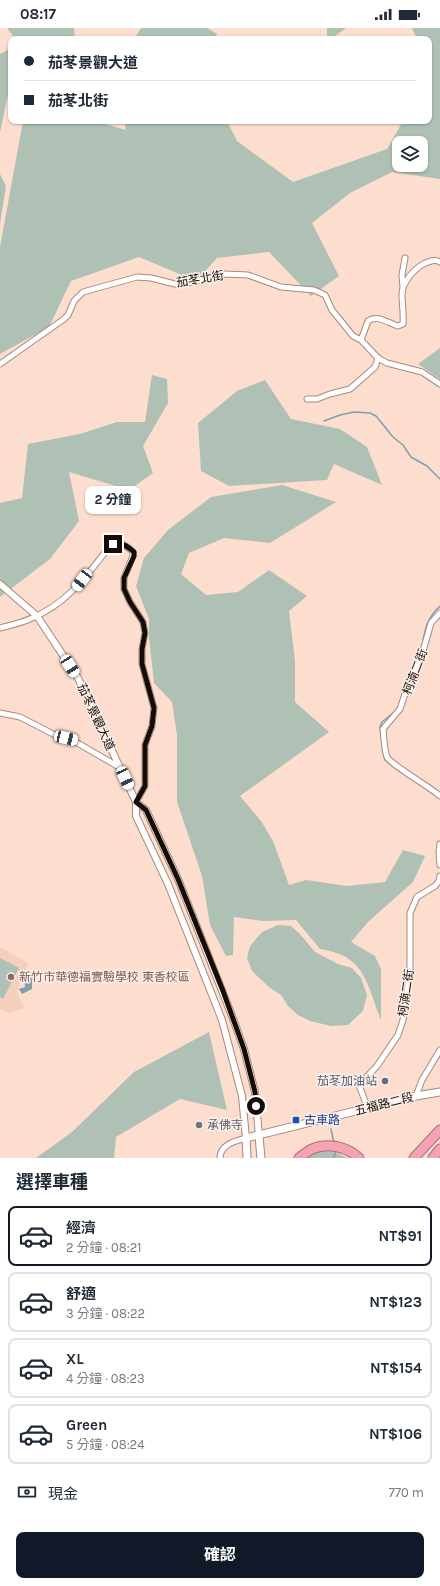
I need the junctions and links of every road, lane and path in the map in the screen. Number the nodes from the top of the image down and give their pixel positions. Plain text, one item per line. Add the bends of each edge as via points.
1 (405, 258) dead end
2 (440, 262) edge
3 (403, 288) junction
4 (361, 340) junction
5 (378, 358) junction
6 (0, 364) edge
7 (440, 384) edge
8 (307, 399) dead end
9 (0, 584) edge
10 (440, 613) edge
11 (37, 616) junction
12 (0, 628) edge
13 (0, 713) edge
14 (119, 767) junction
15 (440, 796) edge
16 (136, 802) junction
17 (440, 844) edge
18 (440, 865) edge
19 (440, 876) edge
20 (440, 1050) edge
21 (440, 1092) edge
22 (416, 1096) junction
23 (368, 1108) junction
24 (440, 1130) edge
25 (259, 1136) junction
26 (246, 1138) junction
27 (440, 1149) edge
28 (220, 1158) edge
29 (247, 1158) edge
30 (261, 1158) edge
31 (299, 1158) edge
32 (359, 1158) edge
33 (414, 1158) edge
34 (433, 1158) edge

1 - 3 street
2 - 3 street via 434,260 420,266 412,273
3 - 4 street via 403,324 398,326 376,318 370,319
4 - 5 street, 茄苳北街
4 - 6 street, 茄苳北街 via 353,336 338,318 324,295 314,290 281,287 248,276 225,274 175,284 137,277 83,292 74,301 64,319
5 - 7 street, 茄苳北街 via 387,363 422,372
5 - 8 street via 375,367 350,389 317,399
9 - 11 street, 茄苳景觀大道
10 - 15 street, 柯湳二街 via 431,623 424,651 400,709 383,729 389,760
11 - 12 street
11 - 14 street, 茄苳景觀大道 via 78,678
11 - 16 street via 55,606 76,588 110,546 120,543 134,552 124,578 124,589 143,622 145,633 142,664 154,708 152,726 145,745 145,786
13 - 14 street via 20,717 57,736 74,741
14 - 16 street, 茄苳景觀大道
16 - 25 street, 茄苳景觀大道 via 146,810 178,879 232,1016 255,1092
16 - 26 street, 茄苳景觀大道 via 136,816 168,884 222,1020 242,1096
17 - 18 street
19 - 23 street, 柯湳二街 via 435,886 417,897 410,913 410,971 403,1020 389,1050 359,1085
20 - 22 street via 422,1080
21 - 22 main road, 五福路二段
22 - 23 main road, 五福路二段
23 - 25 main road, 五福路二段
24 - 33 highway
25 - 26 main road, 五福路二段
25 - 30 main road, 茄苳景觀大道
26 - 28 street via 226,1145
26 - 29 main road, 茄苳景觀大道
27 - 34 highway
31 - 32 highway via 313,1148 335,1146 352,1152

